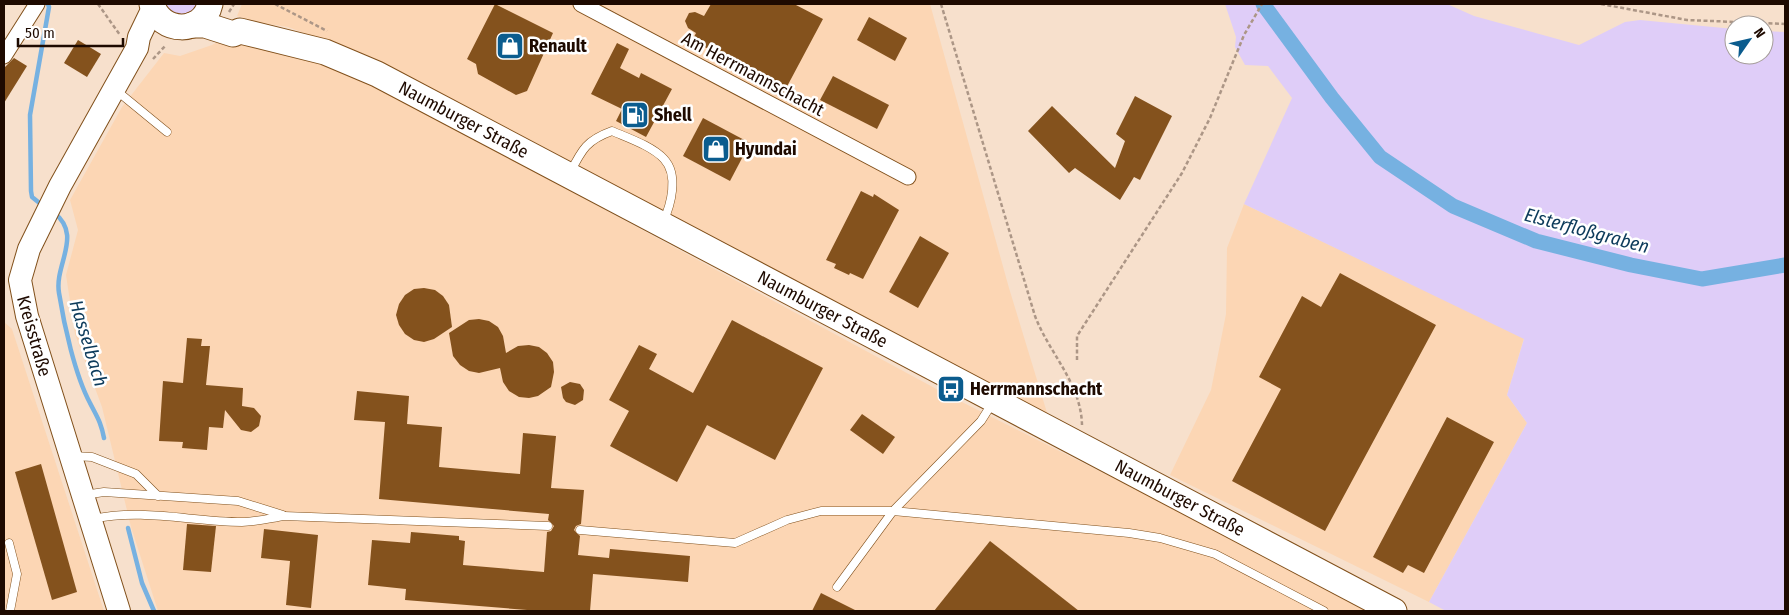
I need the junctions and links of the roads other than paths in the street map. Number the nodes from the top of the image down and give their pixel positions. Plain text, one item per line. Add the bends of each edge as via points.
1 (37, 4) edge
2 (580, 4) edge
3 (152, 6) edge
4 (223, 12) edge
5 (183, 26) junction
6 (129, 43) junction
7 (4, 56) edge
8 (113, 89) junction
9 (167, 132) dead end
10 (570, 175) junction
11 (908, 177) dead end
12 (662, 224) junction
13 (12, 286) edge
14 (994, 400) junction
15 (70, 456) junction
16 (83, 496) junction
17 (158, 496) junction
18 (894, 511) junction
19 (284, 516) junction
20 (91, 520) junction
21 (548, 526) dead end
22 (580, 530) dead end
23 (9, 543) dead end
24 (837, 587) dead end
25 (115, 610) edge
26 (10, 611) edge
27 (1324, 611) edge
28 (1394, 611) edge

1 - 7 street
2 - 11 street, Am Herrmannschacht
3 - 5 main road via 161,20
3 - 6 main road, Kreisstraße via 139,38
4 - 5 main road via 205,15
4 - 5 main road, Naumburger Straße via 233,34 204,25
4 - 10 main road, Naumburger Straße via 360,66
5 - 6 main road, Kreisstraße via 164,30 149,44
6 - 8 main road, Kreisstraße
8 - 9 lane
8 - 13 main road, Kreisstraße via 55,196 21,273
10 - 12 main road, Naumburger Straße
10 - 12 lane via 579,155 594,138 612,131 664,159 673,177 670,206
12 - 14 main road, Naumburger Straße
13 - 15 main road, Kreisstraße via 27,316
14 - 18 lane via 981,420
14 - 28 main road, Naumburger Straße
15 - 16 main road, Kreisstraße
15 - 17 lane via 92,457 136,474
16 - 17 lane via 104,492
16 - 20 main road, Kreisstraße
17 - 19 lane via 238,501
18 - 22 lane via 821,511 787,520 735,543
18 - 24 lane
18 - 27 lane via 1160,538 1215,554
19 - 20 lane via 243,522 136,513
19 - 21 lane
20 - 25 main road, Kreisstraße
23 - 26 lane via 17,574

